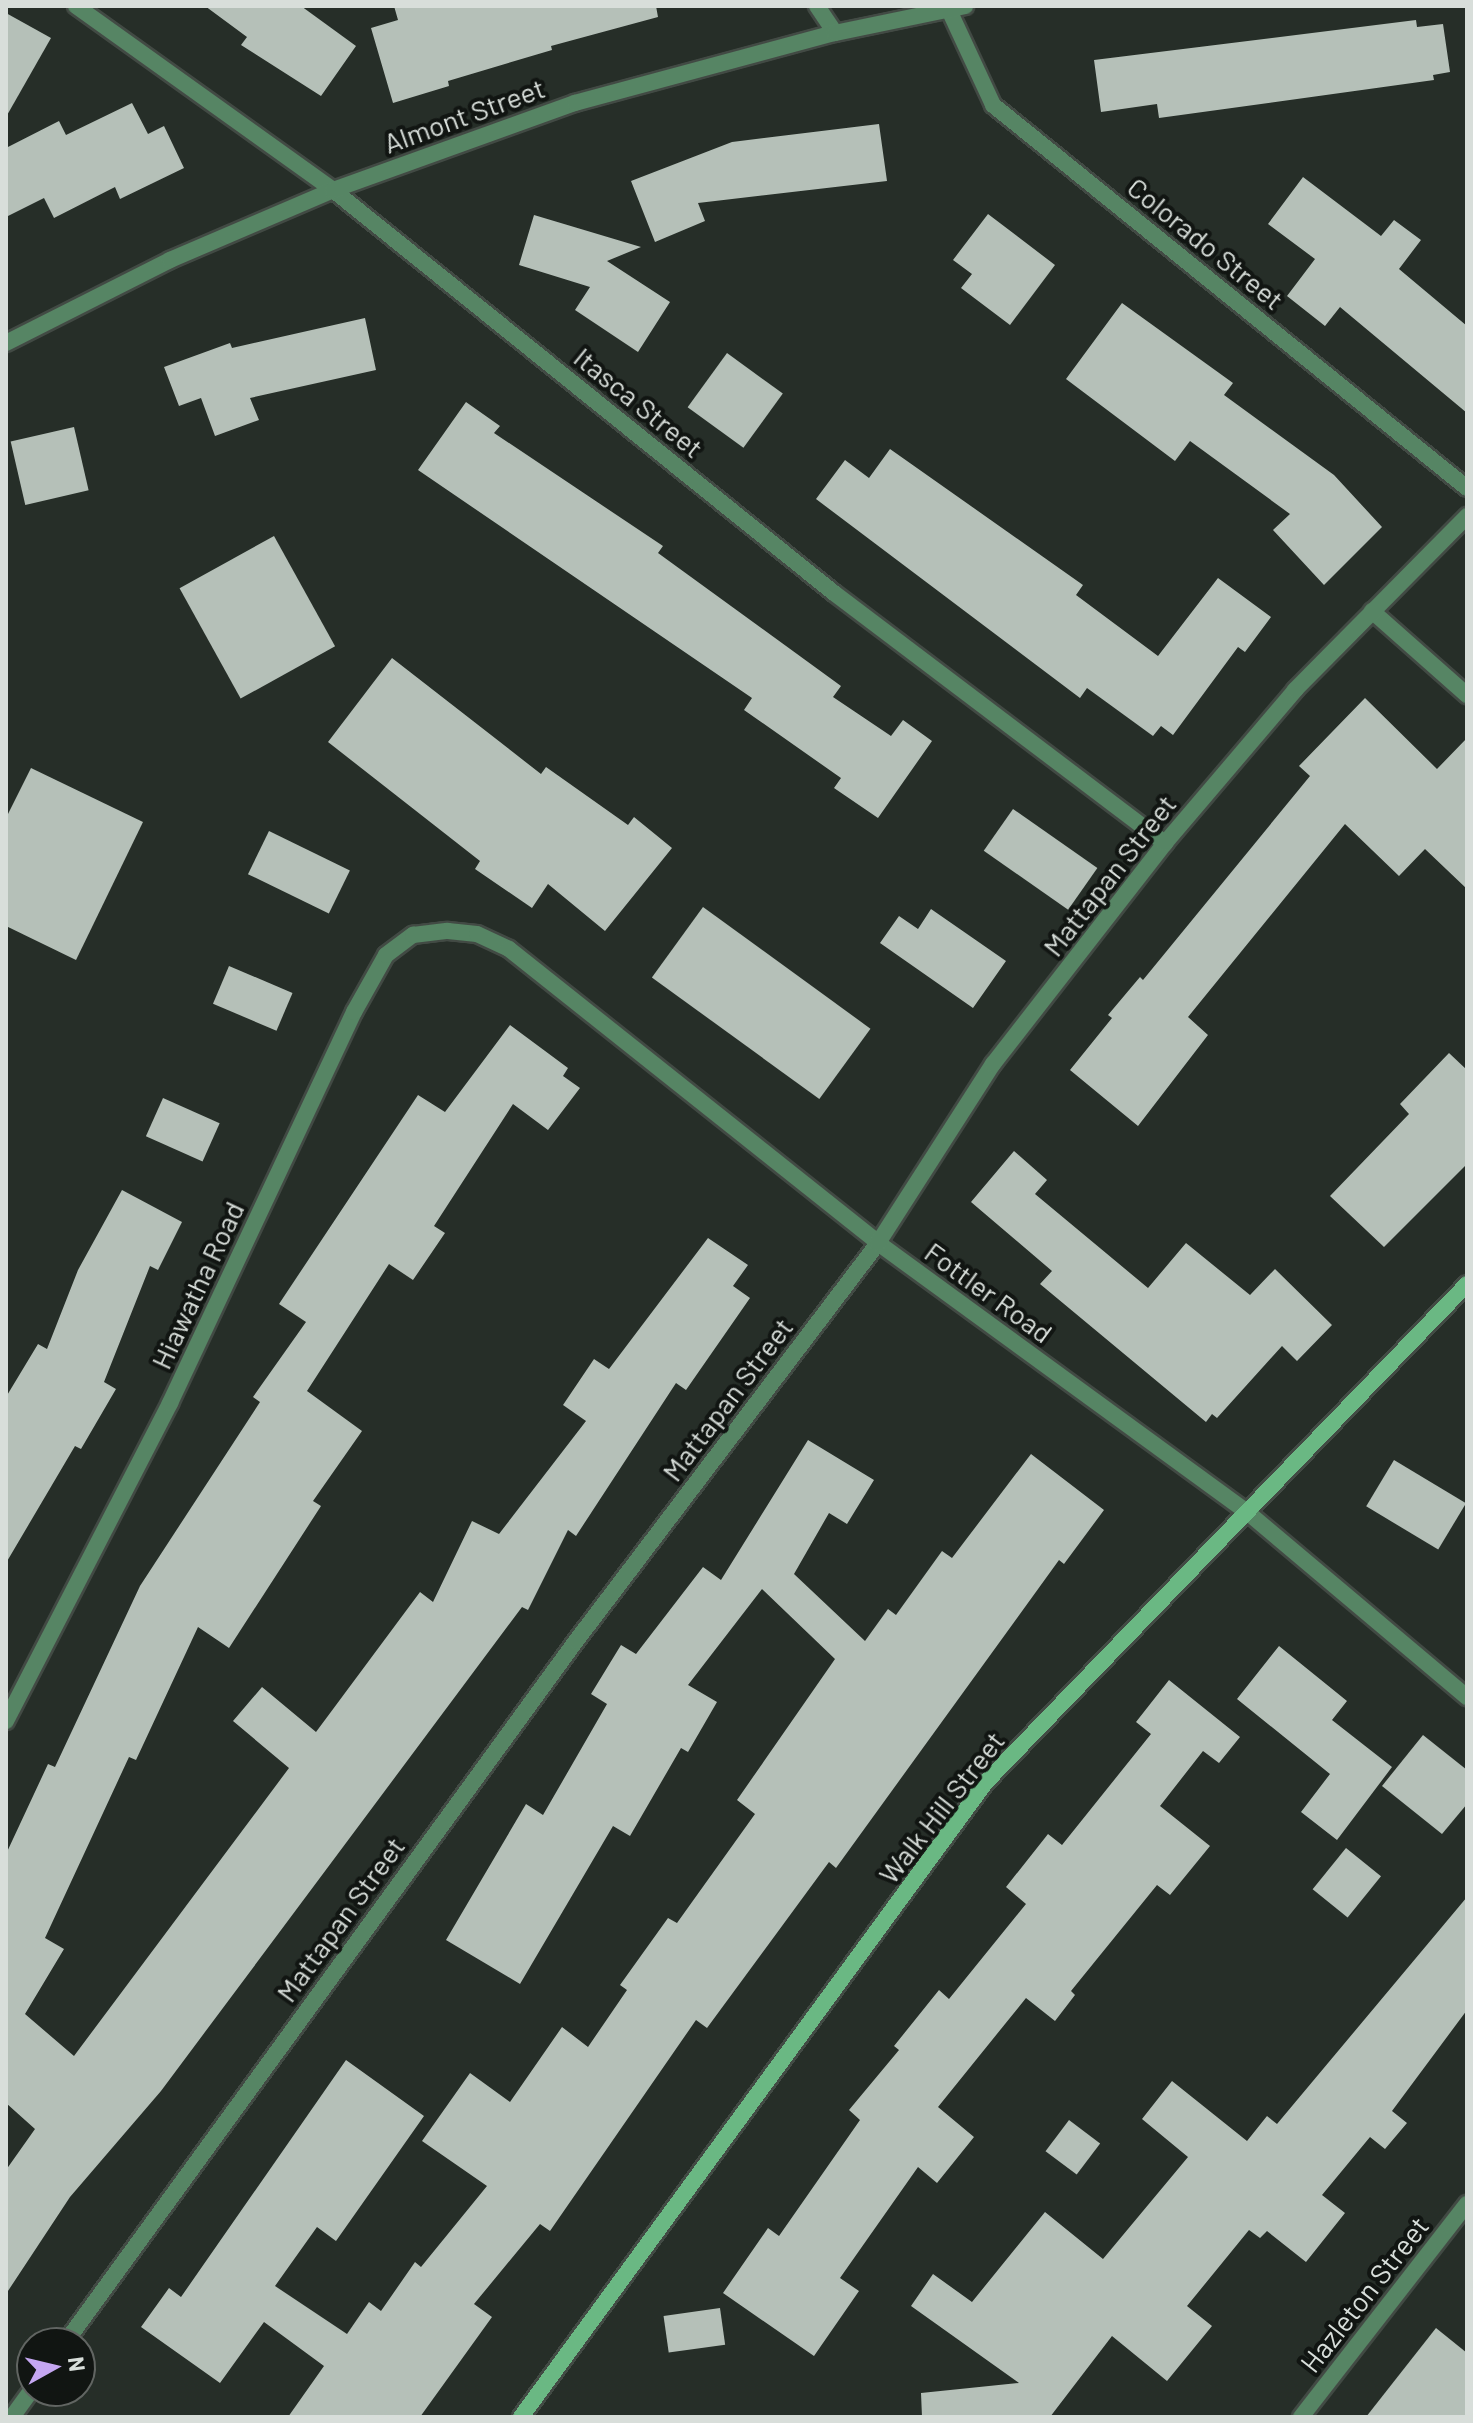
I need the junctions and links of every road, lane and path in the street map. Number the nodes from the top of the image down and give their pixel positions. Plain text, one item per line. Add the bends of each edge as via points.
1 (76, 6) edge
2 (817, 6) edge
3 (957, 8) edge
4 (835, 33) junction
5 (333, 190) junction
6 (6, 343) edge
7 (1467, 488) edge
8 (1467, 516) edge
9 (1372, 611) junction
10 (1467, 695) edge
11 (1165, 843) junction
12 (477, 934) joint
13 (878, 1243) junction
14 (1467, 1284) edge
15 (1246, 1511) junction
16 (1467, 1697) edge
17 (6, 1721) edge
18 (1467, 2204) edge
19 (77, 2327) edge
20 (521, 2417) edge
21 (1301, 2417) edge

1 - 5 street, Itasca Street
2 - 4 street
3 - 4 street, Almont Street
3 - 7 street, Colorado Street via 993,105
4 - 5 street, Almont Street via 575,103
5 - 6 street, Almont Street via 170,260
5 - 11 street, Itasca Street via 834,593
8 - 9 street, Mattapan Street
9 - 10 street
9 - 11 street, Mattapan Street via 1295,690
11 - 13 street, Mattapan Street via 993,1064
12 - 13 street, Fottler Road via 509,949 559,987
12 - 17 street, Hiawatha Road via 413,935 386,955 354,1012 170,1403
13 - 15 street, Fottler Road
13 - 19 street, Mattapan Street via 576,1641
14 - 15 main road, Walk Hill Street
15 - 16 street, Fottler Road
15 - 20 main road, Walk Hill Street via 986,1782
18 - 21 street, Hazleton Street

